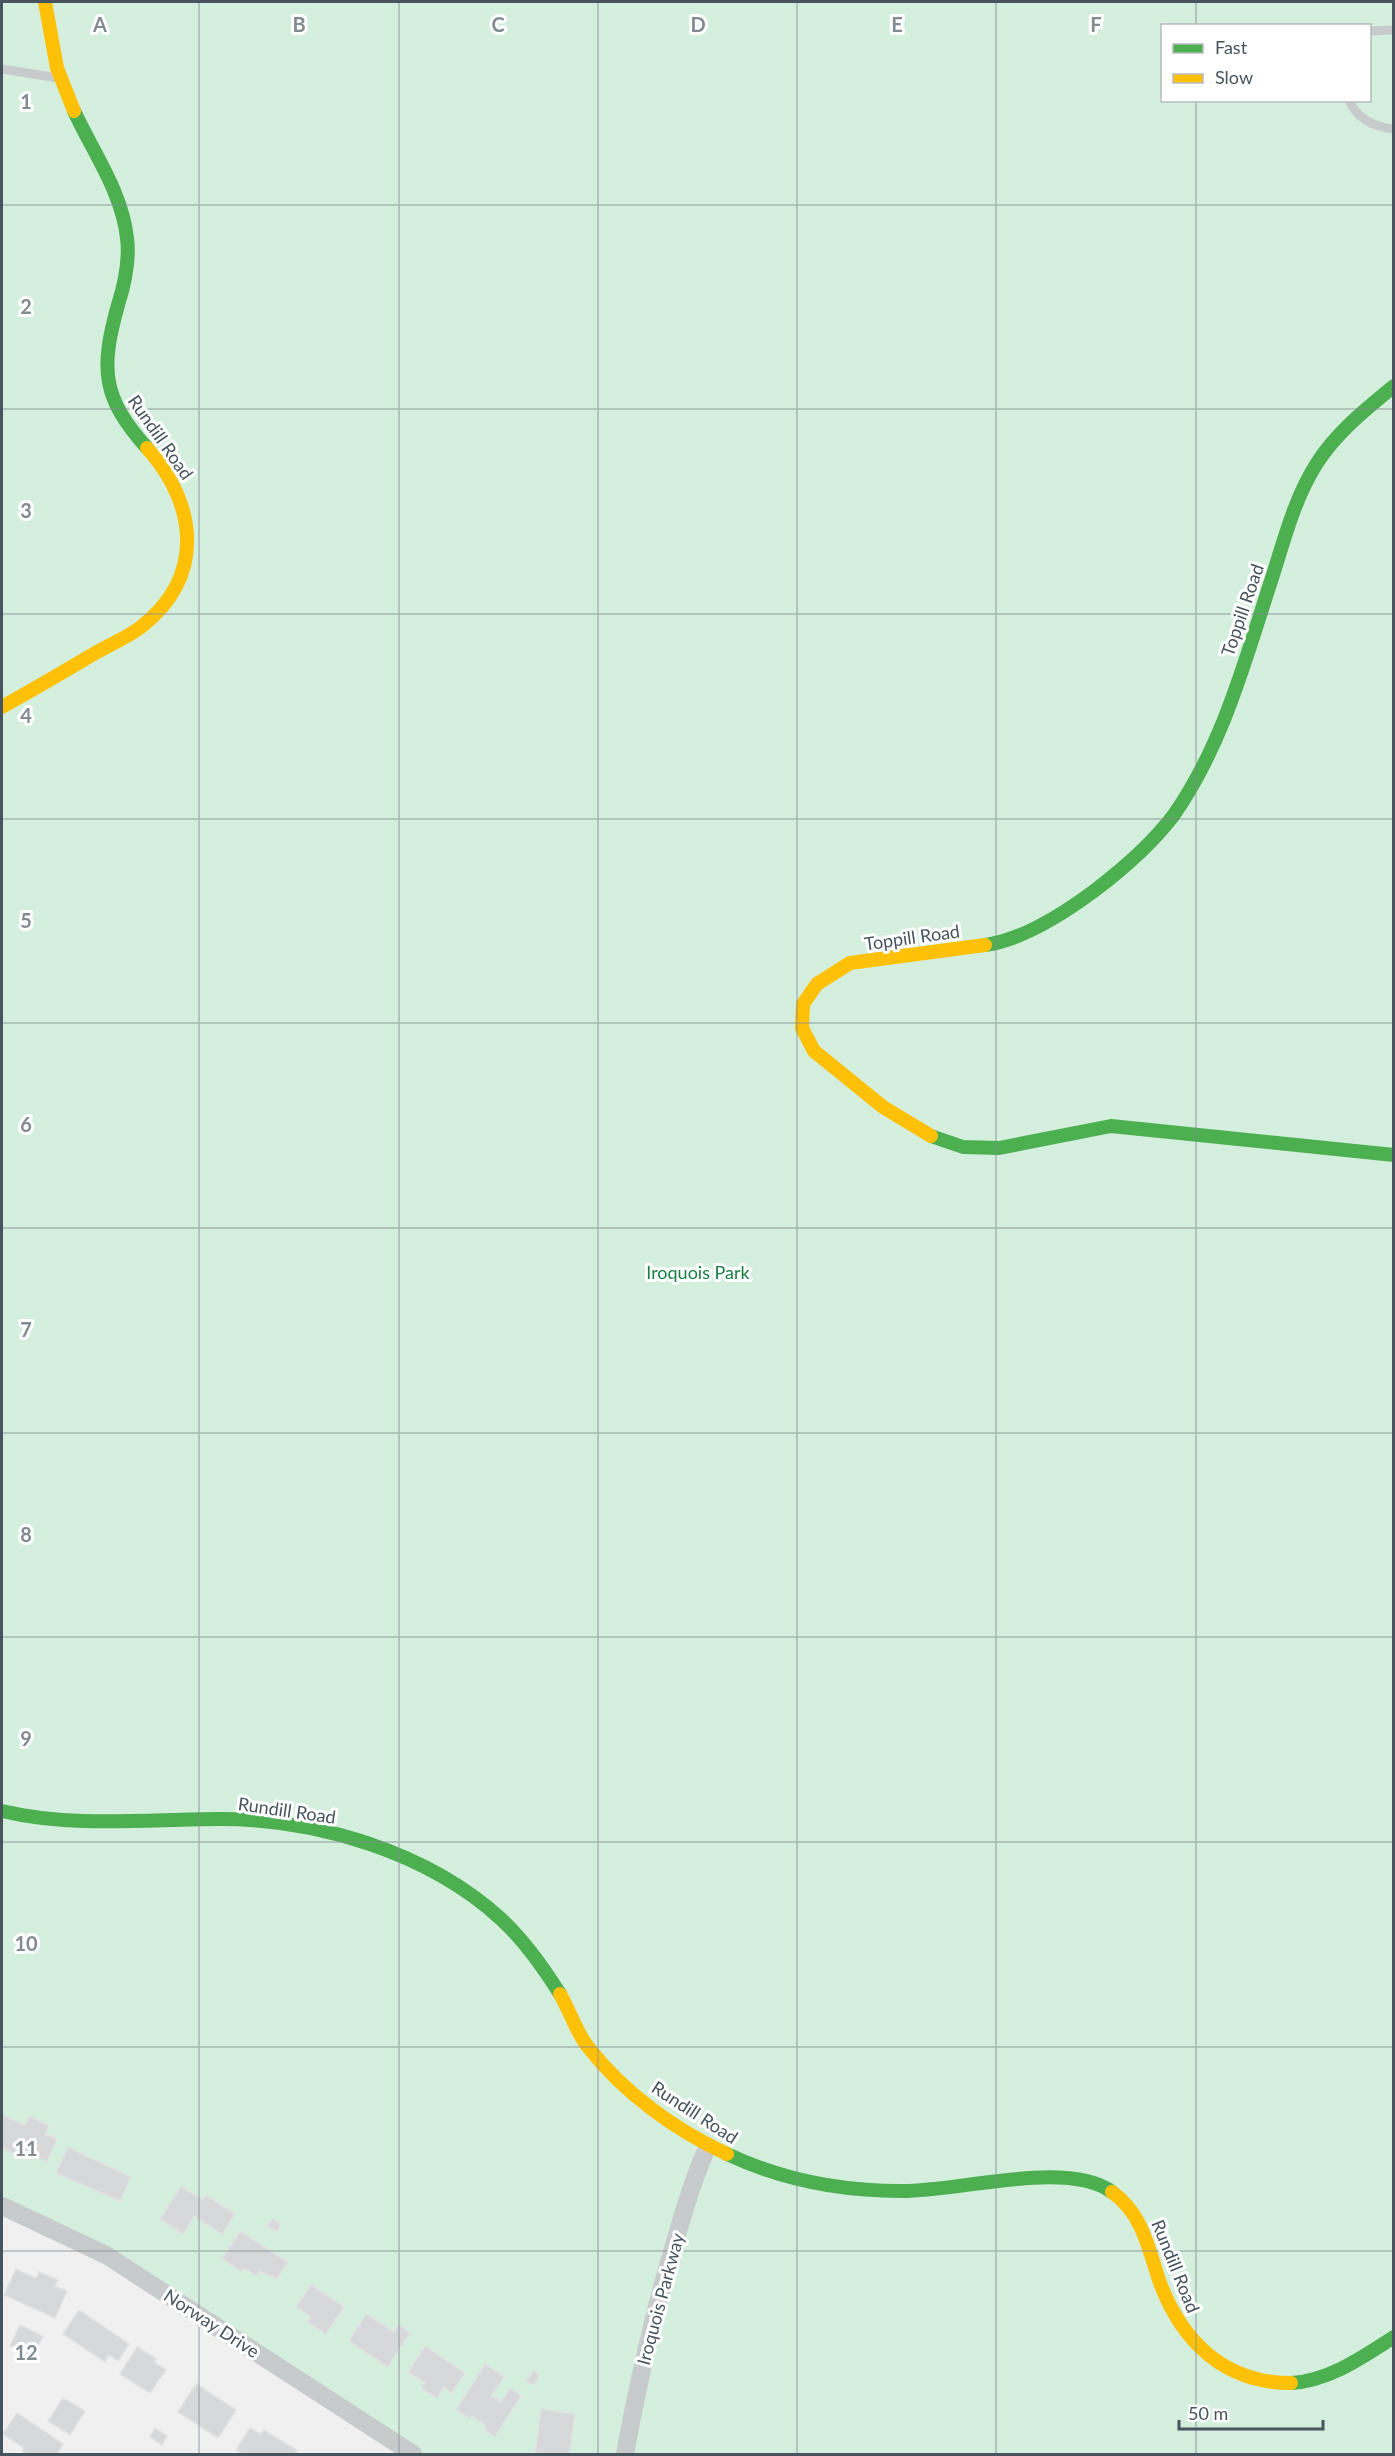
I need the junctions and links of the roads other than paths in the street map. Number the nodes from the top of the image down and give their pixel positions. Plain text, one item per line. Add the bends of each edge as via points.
1 (45, 2) edge
2 (1394, 30) edge
3 (1371, 31) edge
4 (2, 69) edge
5 (60, 78) junction
6 (1350, 102) edge
7 (1394, 129) edge
8 (1394, 386) edge
9 (2, 707) edge
10 (1394, 1155) edge
11 (2, 1811) edge
12 (708, 2146) junction
13 (2, 2205) edge
14 (1394, 2337) edge
15 (413, 2454) edge
16 (625, 2454) edge

1 - 5 street, Rundill Road
2 - 3 lane
4 - 5 lane
5 - 9 street, Rundill Road via 122,209 128,237 125,282 107,351 108,385 120,416 178,490 187,516 188,546 176,588 154,617
6 - 7 lane via 1354,112 1376,127
8 - 10 street, Toppill Road via 1332,442 1305,484 1224,718 1188,791 1153,839 1086,897 1018,935 991,944 850,963 831,970 808,992 800,1020 807,1044 869,1095 928,1136 966,1148 996,1148 1111,1126
11 - 12 street, Rundill Road via 61,1820 266,1821 332,1833 388,1852 491,1909 540,1962 586,2044 632,2093
12 - 14 street, Rundill Road via 778,2174 845,2188 918,2191 1067,2178 1103,2185 1121,2198 1141,2224 1163,2291 1186,2334 1215,2363 1258,2381 1297,2383 1322,2377 1357,2362
12 - 16 street, Iroquois Parkway via 692,2181 645,2347
13 - 15 street, Norway Drive via 106,2255

